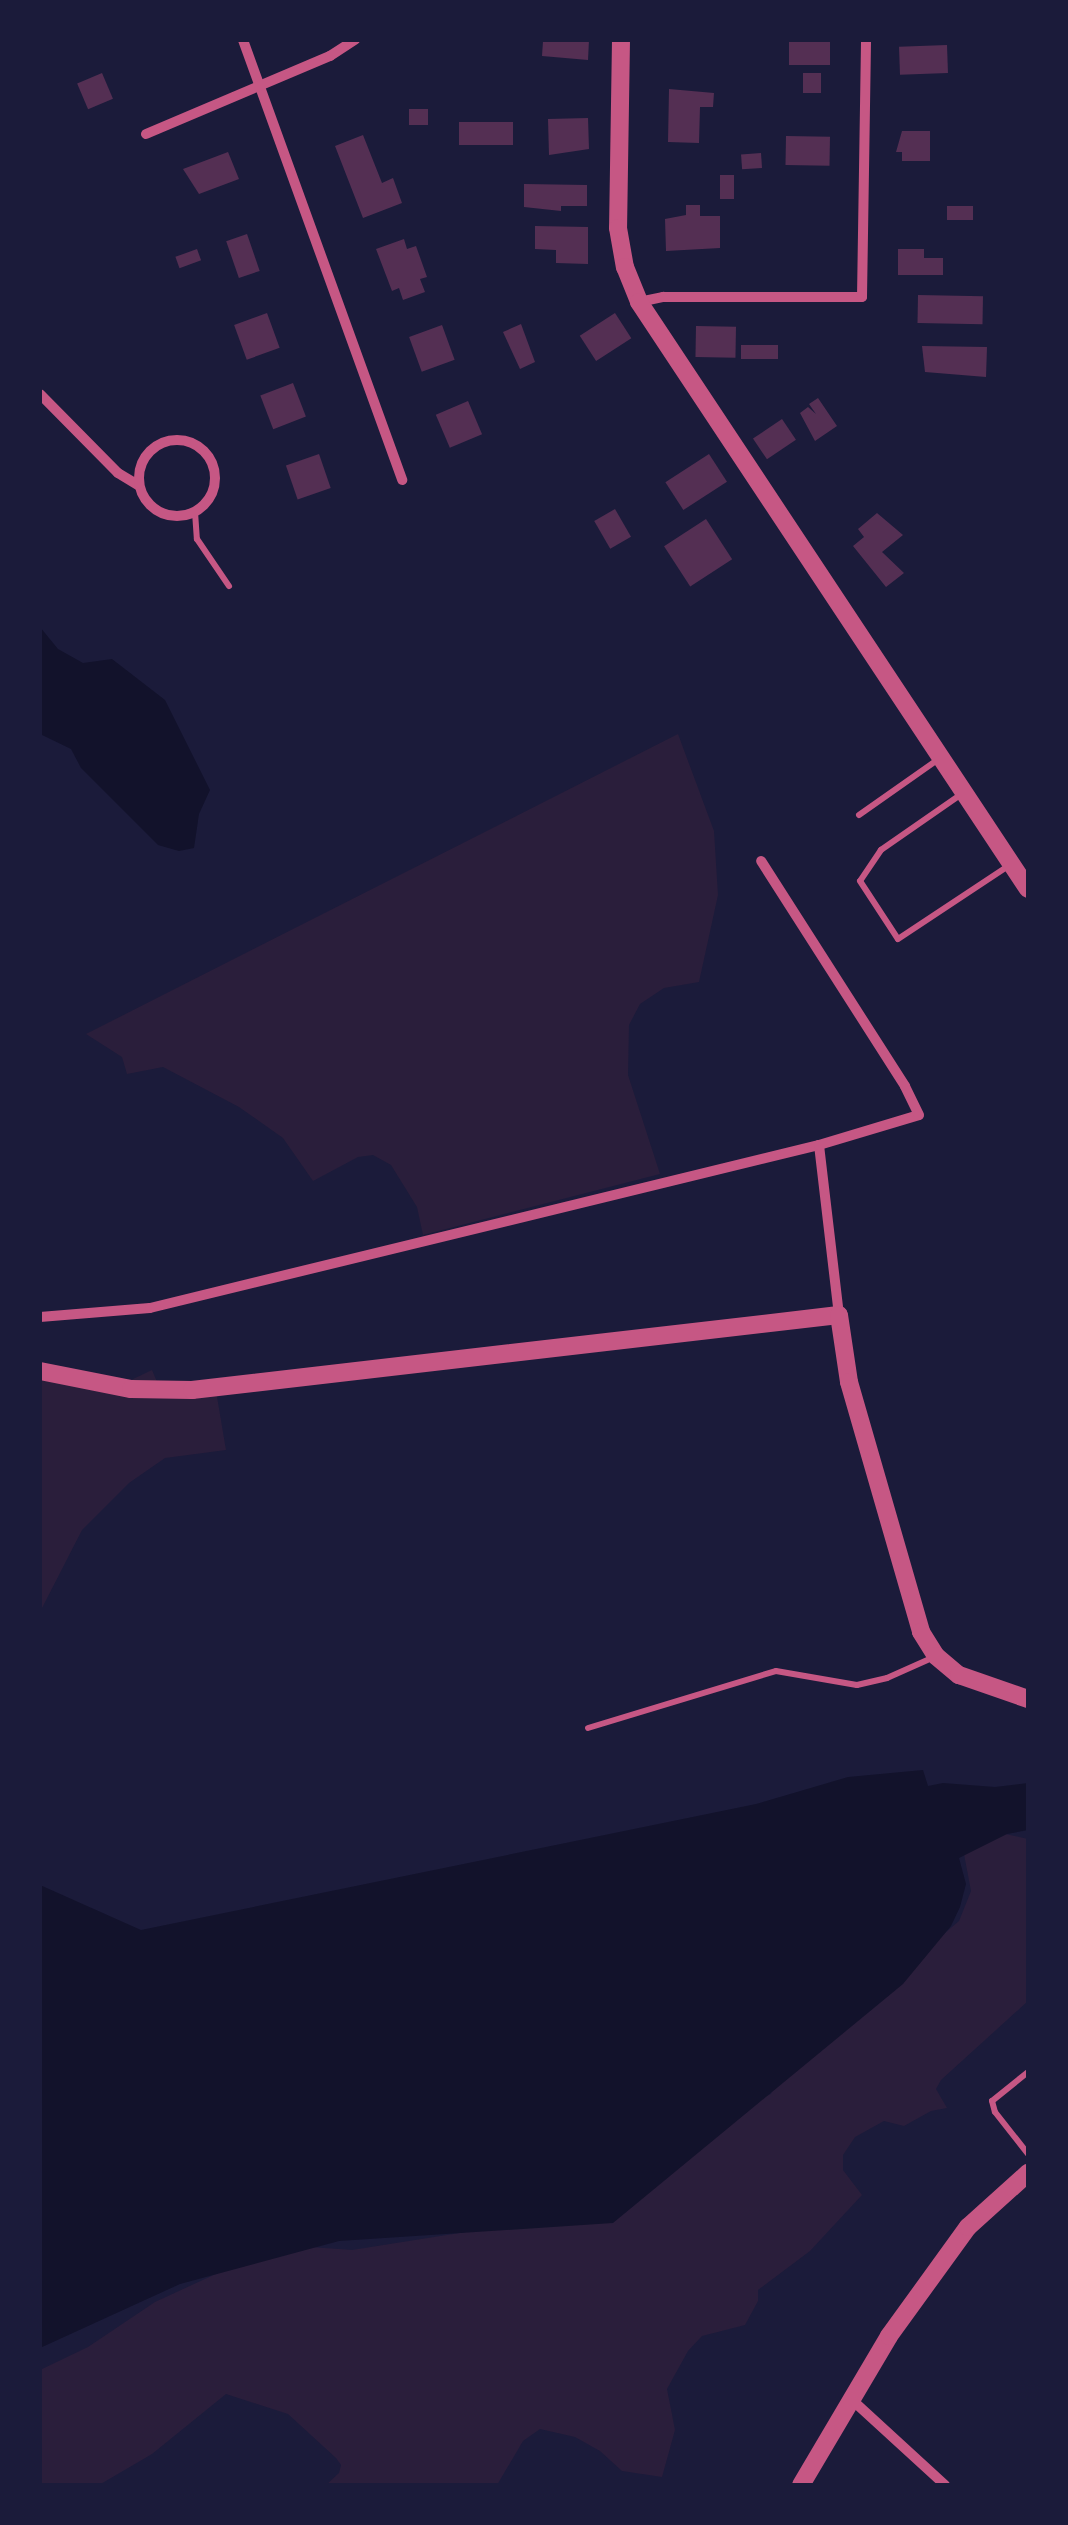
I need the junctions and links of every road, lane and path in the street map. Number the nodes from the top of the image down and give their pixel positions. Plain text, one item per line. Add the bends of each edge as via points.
1 (243, 40) edge
2 (355, 40) edge
3 (621, 40) edge
4 (866, 40) edge
5 (260, 85) junction
6 (146, 134) dead end
7 (639, 302) junction
8 (40, 394) edge
9 (402, 480) dead end
10 (138, 485) junction
11 (195, 512) junction
12 (229, 586) dead end
13 (940, 758) junction
14 (964, 792) junction
15 (859, 815) dead end
16 (761, 862) dead end
17 (1012, 864) junction
18 (1028, 888) edge
19 (819, 1145) junction
20 (839, 1316) junction
21 (40, 1317) edge
22 (40, 1372) edge
23 (936, 1656) junction
24 (1028, 1699) edge
25 (588, 1728) dead end
26 (1028, 2072) edge
27 (1028, 2154) edge
28 (1028, 2174) edge
29 (850, 2398) junction
30 (801, 2485) edge
31 (945, 2485) edge

1 - 5 street
2 - 5 street
3 - 7 street via 618,228
4 - 7 street via 862,297
5 - 6 street
5 - 9 street
7 - 13 street
8 - 10 street via 118,474
10 - 11 street via 163,514
10 - 11 street via 152,448 174,440 197,445 215,476 209,499
11 - 12 lane via 197,540
13 - 14 street
13 - 15 lane
14 - 17 street
14 - 17 lane via 882,850 860,882 898,940
16 - 19 street via 919,1115
17 - 18 street
19 - 20 street
19 - 21 street via 150,1308
20 - 22 street via 192,1390 115,1387
20 - 23 street via 849,1382 912,1612
23 - 24 street via 959,1675
23 - 25 lane via 857,1685 776,1672
26 - 27 lane via 992,2101
28 - 29 street via 968,2227
29 - 30 street
29 - 31 street

